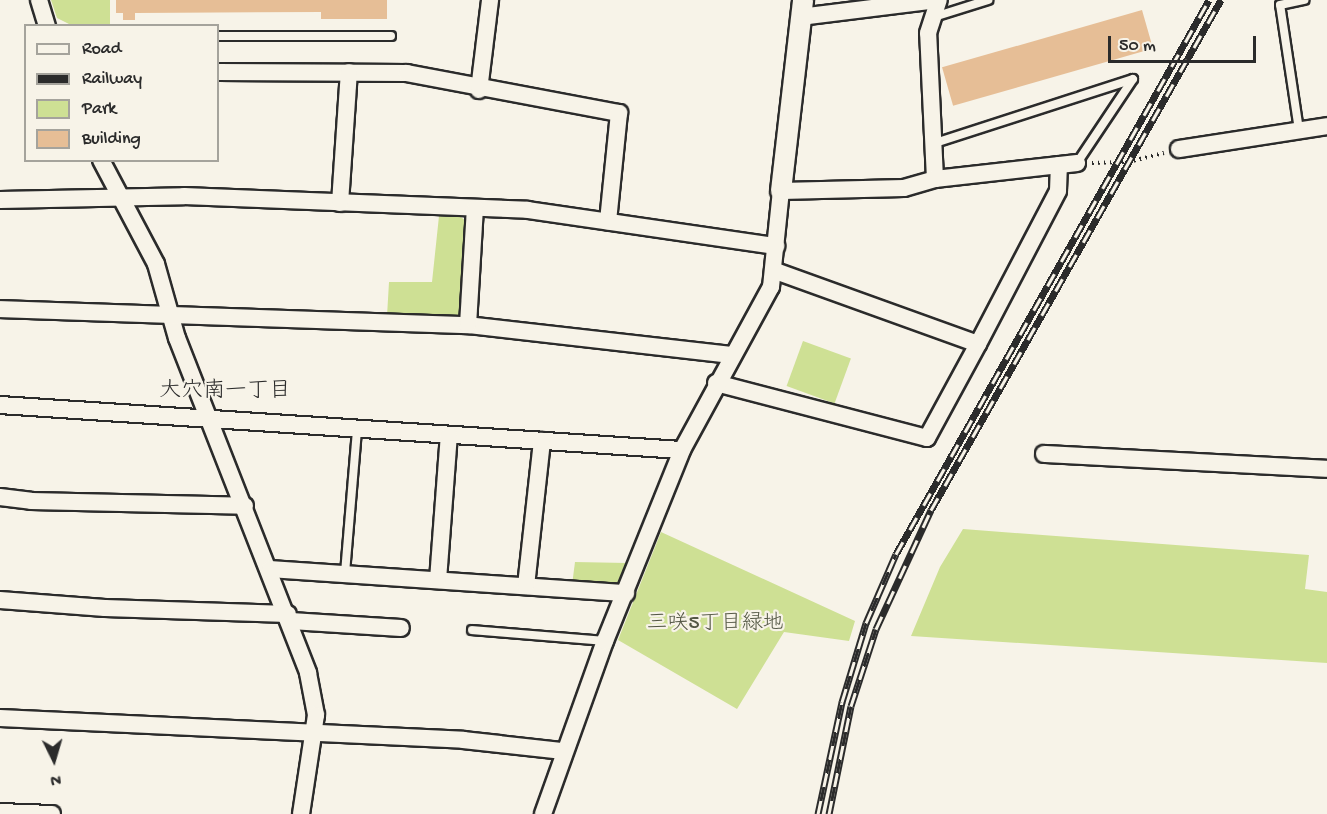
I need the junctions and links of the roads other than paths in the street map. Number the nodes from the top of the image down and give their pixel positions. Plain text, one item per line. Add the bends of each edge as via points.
1 (39, 0) edge
2 (490, 0) edge
3 (938, 0) edge
4 (988, 0) edge
5 (1304, 0) edge
6 (802, 8) edge
7 (933, 17) junction
8 (46, 24) edge
9 (219, 36) edge
10 (391, 36) dead end
11 (219, 72) edge
12 (349, 72) junction
13 (480, 90) junction
14 (1327, 126) edge
15 (1299, 130) junction
16 (931, 144) junction
17 (1179, 149) road end
18 (102, 162) edge
19 (1077, 163) joint
20 (1059, 165) junction
21 (935, 179) junction
22 (781, 191) junction
23 (120, 196) junction
24 (0, 200) edge
25 (340, 203) junction
26 (475, 208) junction
27 (608, 221) junction
28 (776, 246) junction
29 (775, 271) junction
30 (0, 309) edge
31 (172, 318) junction
32 (468, 326) junction
33 (978, 344) junction
34 (732, 355) junction
35 (716, 383) junction
36 (0, 405) edge
37 (208, 419) junction
38 (357, 429) junction
39 (449, 435) junction
40 (542, 441) junction
41 (682, 450) junction
42 (1044, 454) dead end
43 (1327, 469) edge
44 (0, 497) edge
45 (245, 506) junction
46 (270, 569) junction
47 (345, 573) junction
48 (438, 580) junction
49 (526, 586) junction
50 (626, 593) junction
51 (0, 600) edge
52 (290, 617) junction
53 (401, 628) dead end
54 (472, 630) dead end
55 (605, 641) junction
56 (0, 718) edge
57 (315, 733) junction
58 (563, 751) junction
59 (0, 812) edge
60 (52, 814) edge
61 (301, 814) edge
62 (543, 814) edge

1 - 8 street
2 - 13 street
3 - 6 street
3 - 7 street
4 - 7 lane
5 - 15 lane via 1280,6
6 - 22 street
7 - 16 street via 928,33
9 - 10 lane
11 - 12 street
12 - 13 street via 407,73
12 - 25 street
13 - 27 street via 619,113
14 - 15 street
15 - 17 street
16 - 19 lane via 1133,79
16 - 21 street
18 - 23 street
19 - 20 street
20 - 21 street
20 - 33 street via 1058,191
21 - 22 street via 904,188
22 - 28 street
23 - 24 street
23 - 25 street
23 - 31 street via 156,264
25 - 26 street
26 - 27 street via 528,210
26 - 32 street
27 - 28 street
28 - 29 street
29 - 33 street
29 - 34 street via 771,287
30 - 31 street
31 - 32 street
31 - 37 street
32 - 34 street
33 - 35 street via 927,438
34 - 35 street
35 - 41 street
36 - 37 street
37 - 38 street
37 - 45 street
38 - 39 street
38 - 47 lane
39 - 40 street
39 - 48 street
40 - 41 street
40 - 49 street
41 - 50 street
42 - 43 street
44 - 45 street
45 - 46 street
46 - 47 street
46 - 52 street
47 - 48 street
48 - 49 street
49 - 50 street
50 - 55 street
51 - 52 street
52 - 53 street
52 - 57 street via 314,695
54 - 55 lane
55 - 58 street
56 - 57 street
57 - 58 street via 463,740
57 - 61 street
58 - 62 street
59 - 60 street

